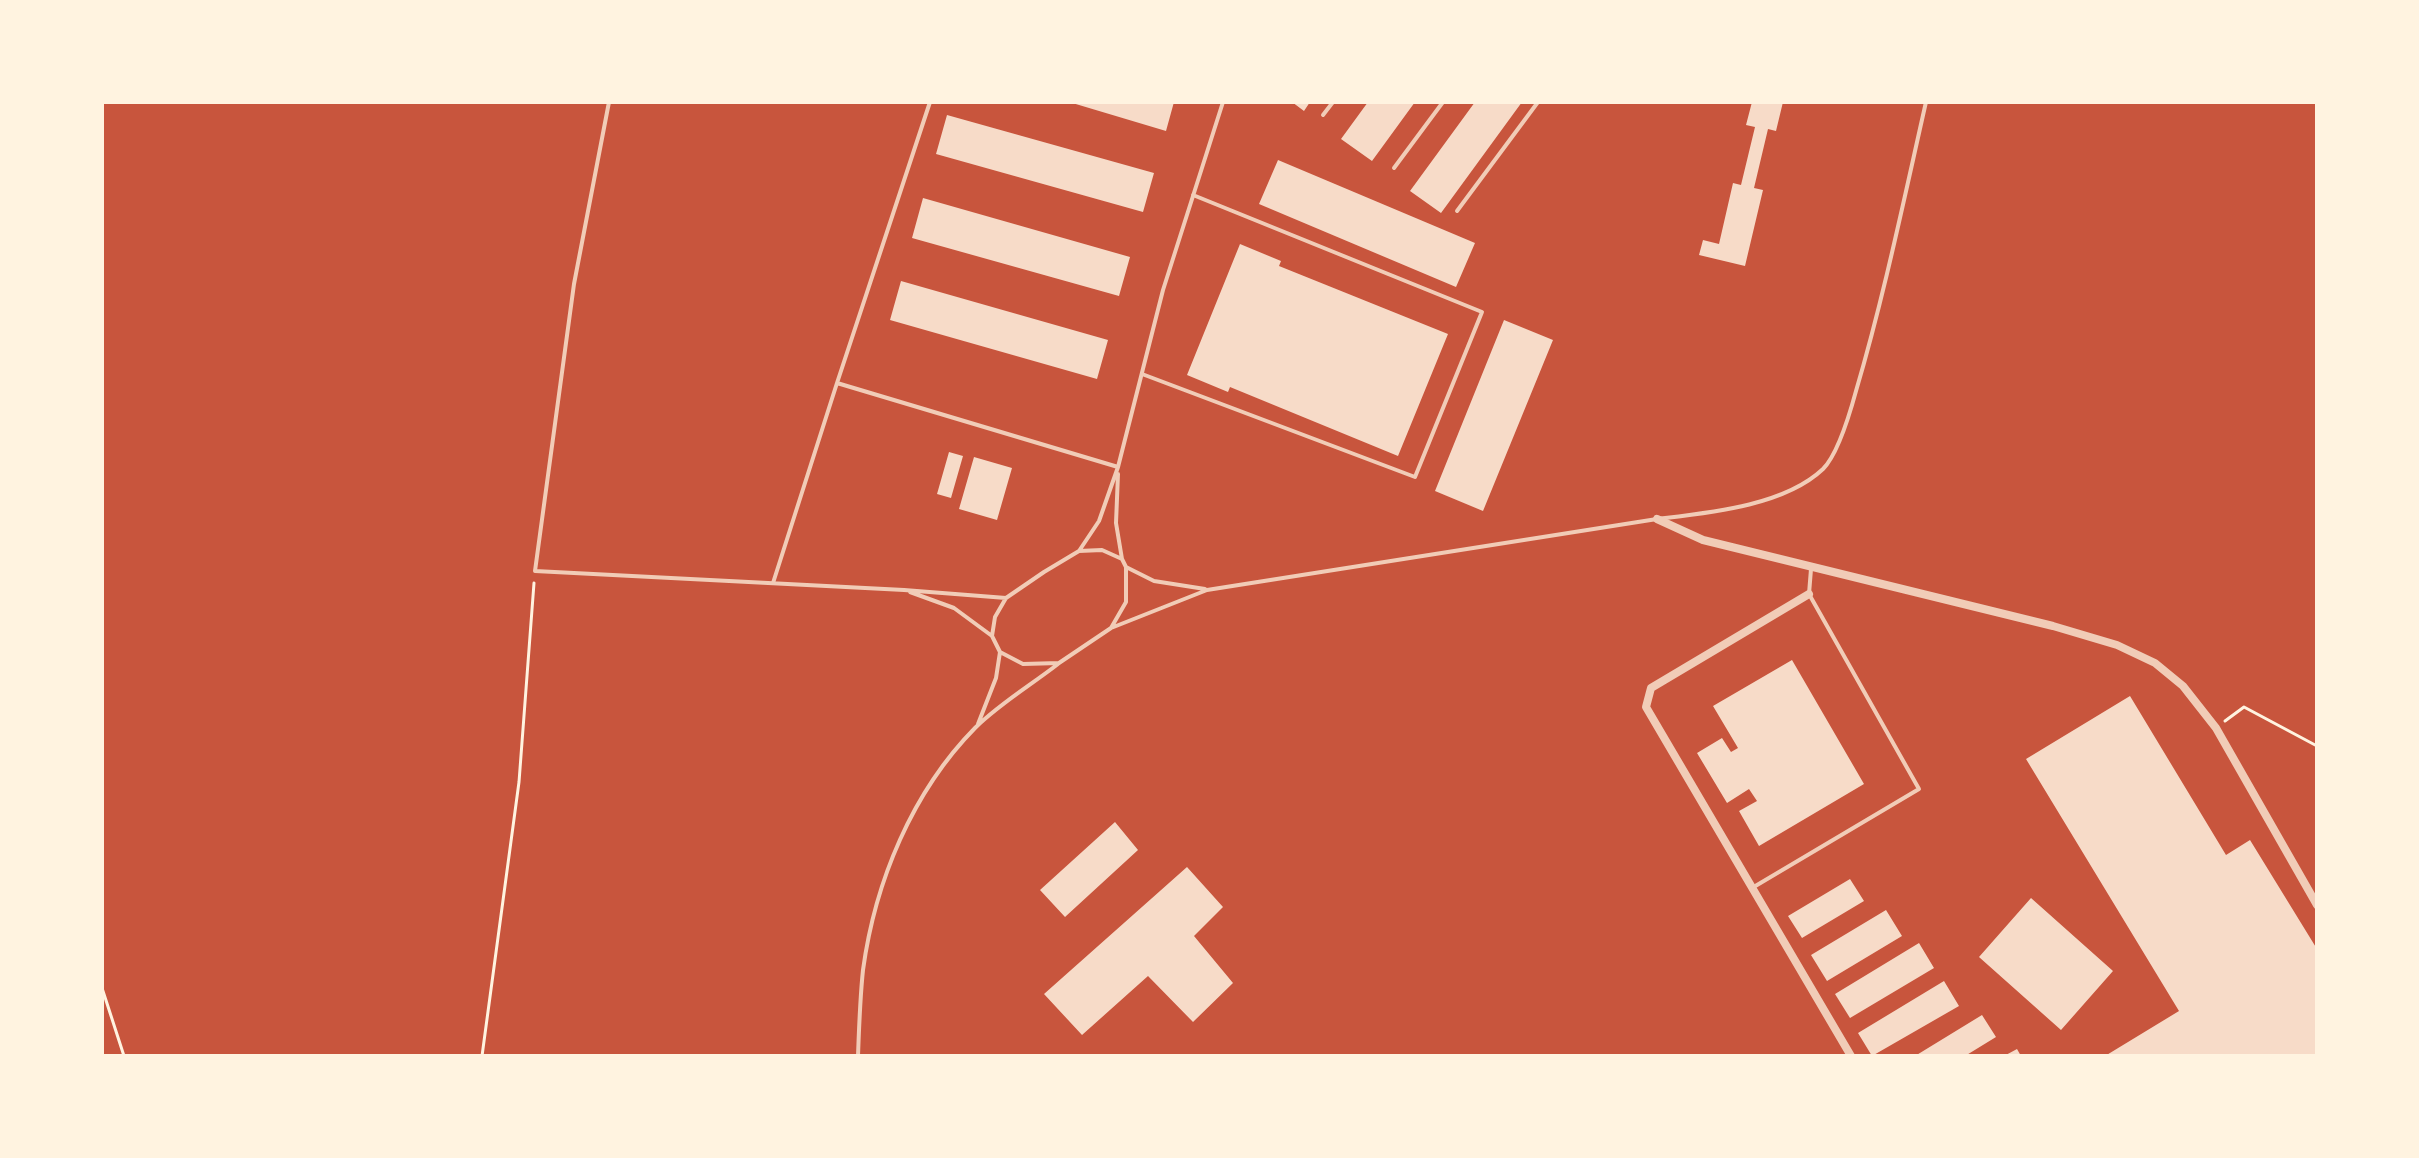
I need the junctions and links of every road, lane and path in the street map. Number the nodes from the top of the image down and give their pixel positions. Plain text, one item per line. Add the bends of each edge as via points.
1 (609, 102) edge
2 (930, 102) edge
3 (1223, 102) edge
4 (1333, 102) edge
5 (1443, 102) edge
6 (1538, 102) edge
7 (1926, 102) edge
8 (1323, 115) dead end
9 (1394, 168) dead end
10 (1193, 195) junction
11 (1457, 211) dead end
12 (1142, 374) junction
13 (837, 383) junction
14 (1118, 467) junction
15 (1657, 519) junction
16 (1079, 551) junction
17 (1122, 559) junction
18 (1812, 566) junction
19 (1126, 567) junction
20 (535, 571) junction
21 (773, 583) junction
22 (904, 590) junction
23 (1207, 590) junction
24 (1809, 594) junction
25 (1006, 598) junction
26 (1111, 628) junction
27 (992, 636) junction
28 (1000, 652) junction
29 (1059, 663) junction
30 (978, 726) junction
31 (2216, 728) junction
32 (2317, 746) edge
33 (1752, 888) junction
34 (2317, 905) edge
35 (102, 988) edge
36 (124, 1056) edge
37 (482, 1056) edge
38 (858, 1056) edge
39 (1851, 1056) edge

1 - 20 lane via 574,284
2 - 13 lane
3 - 10 lane
4 - 8 lane
5 - 9 lane
6 - 11 lane
7 - 15 lane via 1870,346 1845,427 1824,468 1792,491 1725,511
10 - 12 lane
10 - 12 lane via 1482,312 1415,477
12 - 14 lane
13 - 14 lane
13 - 21 lane
14 - 16 lane via 1099,521
14 - 17 lane via 1116,523
15 - 18 street via 1703,540
15 - 23 lane
16 - 17 lane via 1102,550
16 - 25 lane
17 - 19 lane
18 - 24 lane
18 - 31 street via 2117,645 2155,663 2183,686
19 - 23 lane via 1154,581
19 - 26 lane via 1126,602
20 - 21 lane
20 - 37 path via 519,782
21 - 22 lane
22 - 25 lane
22 - 27 lane via 954,608
23 - 26 lane
24 - 33 street via 1651,688 1646,707
24 - 33 lane via 1919,789
25 - 27 lane
26 - 29 lane
27 - 28 lane
28 - 29 lane via 1023,664
28 - 30 lane
29 - 30 lane
30 - 38 lane via 922,796 897,847 875,908 863,970
31 - 32 path via 2244,707
31 - 34 street
33 - 39 street
35 - 36 path

